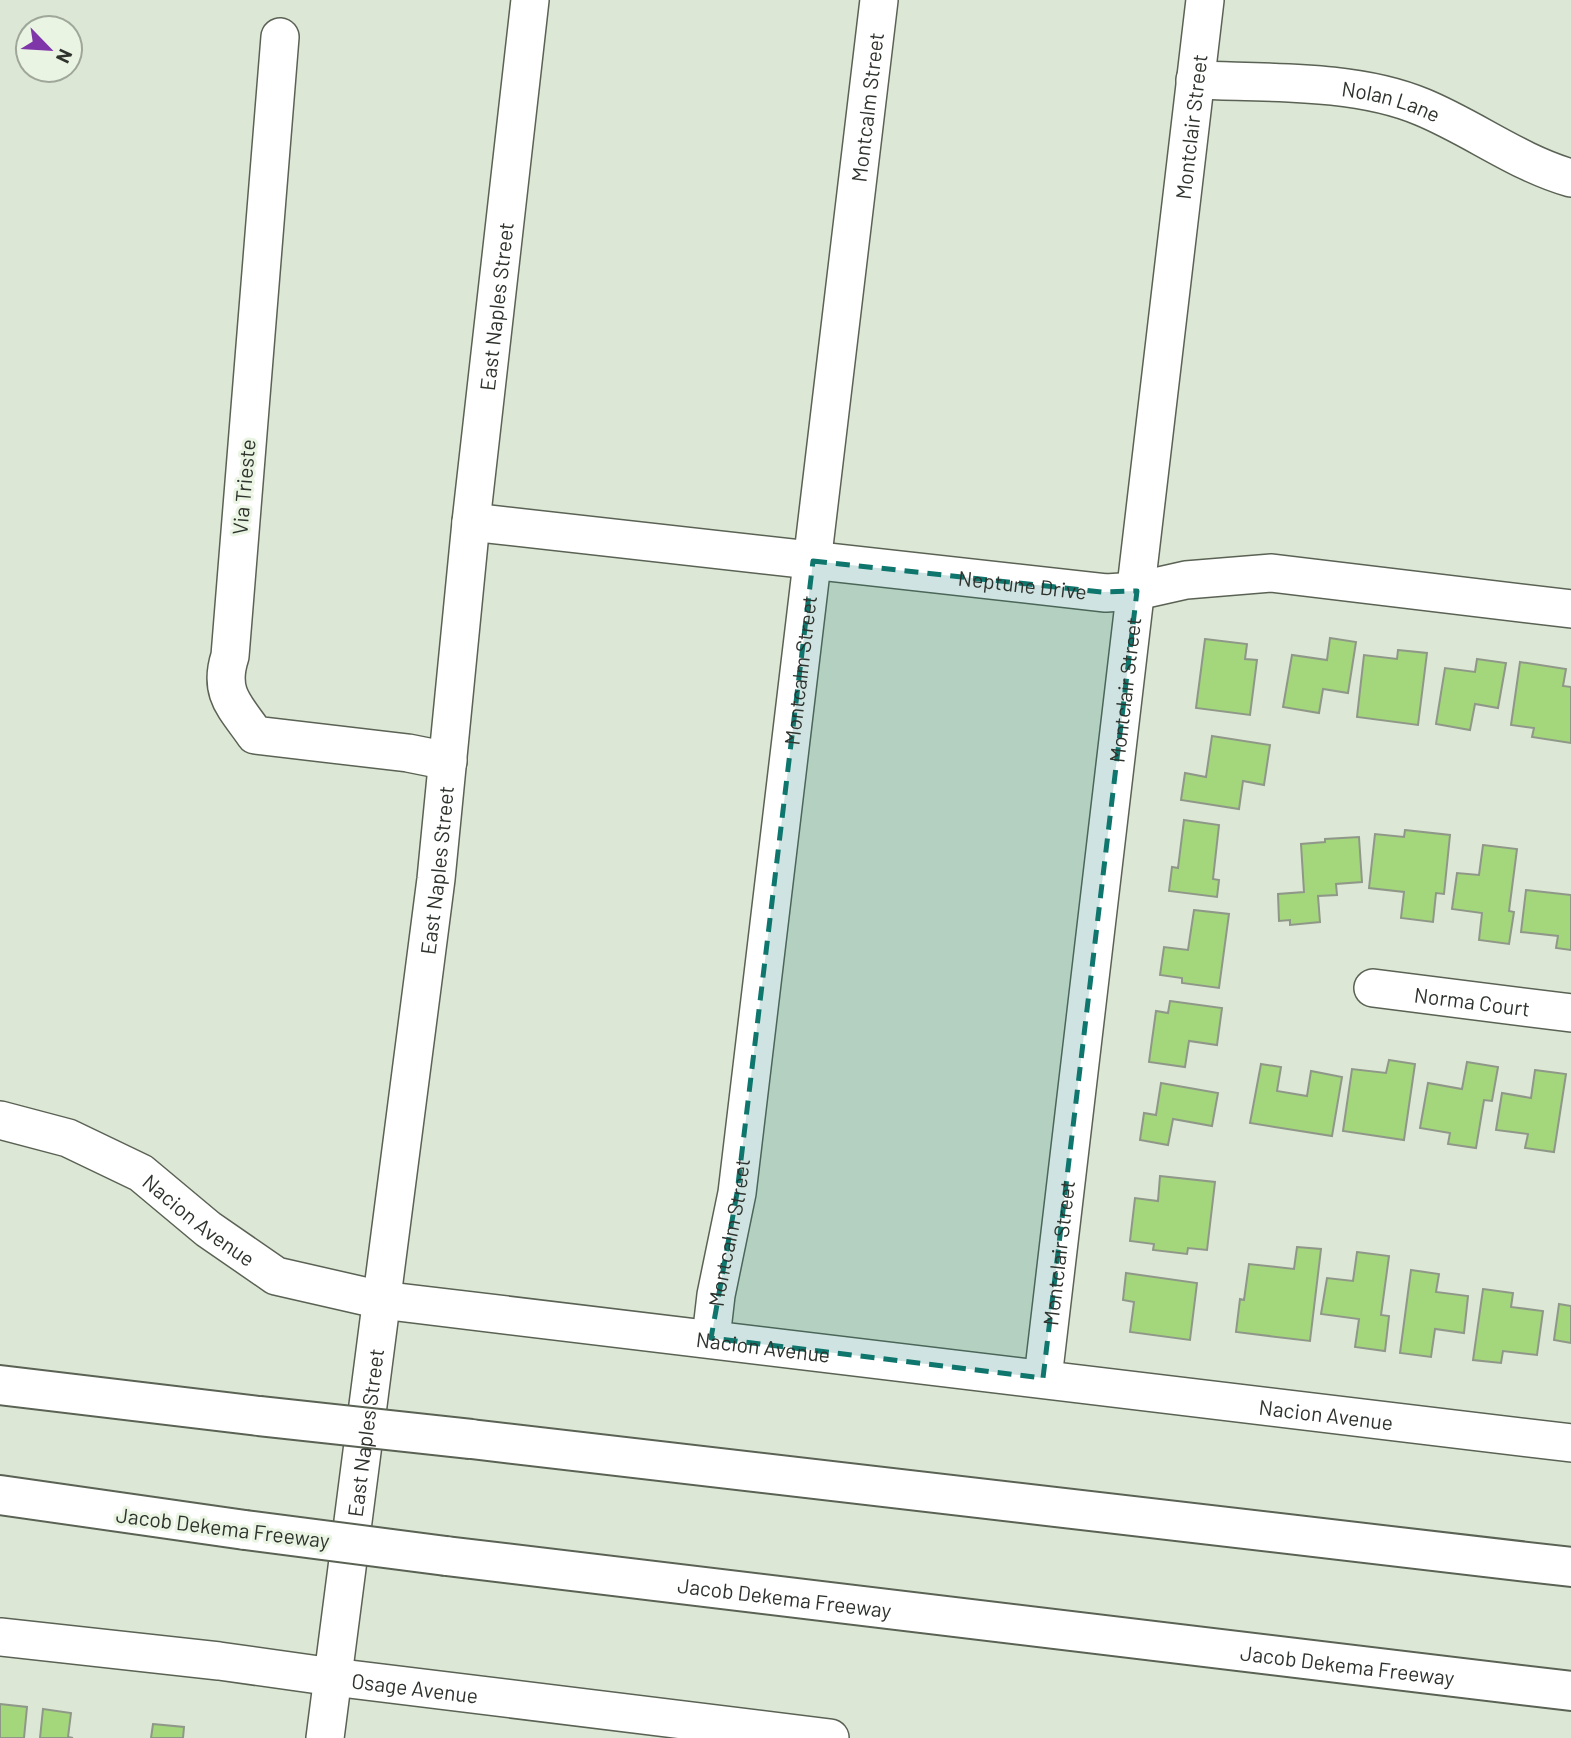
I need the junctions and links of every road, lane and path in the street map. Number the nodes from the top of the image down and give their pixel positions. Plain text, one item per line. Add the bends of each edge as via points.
1 (530, 0) edge
2 (879, 0) edge
3 (1205, 0) edge
4 (279, 37) dead end
5 (1195, 80) junction
6 (1571, 178) edge
7 (471, 523) junction
8 (813, 561) junction
9 (1137, 591) junction
10 (1571, 609) edge
11 (448, 761) junction
12 (1373, 988) dead end
13 (1571, 1013) edge
14 (0, 1120) edge
15 (381, 1300) junction
16 (711, 1338) junction
17 (1043, 1378) junction
18 (0, 1385) edge
19 (1571, 1443) edge
20 (0, 1497) edge
21 (1571, 1567) edge
22 (0, 1637) edge
23 (333, 1677) junction
24 (1571, 1691) edge
25 (710, 1730) edge
26 (325, 1738) edge
27 (830, 1738) edge

1 - 7 street, East Naples Street
2 - 8 street, Montcalm Street
3 - 5 street, Montclair Street
4 - 11 street, Via Trieste via 230,656 224,673 229,698 255,735
5 - 6 street, Nolan Lane via 1354,88 1420,106 1525,160
5 - 9 street, Montclair Street
7 - 8 street, Neptune Drive
7 - 11 street, East Naples Street
8 - 9 street, Neptune Drive via 1102,592
8 - 16 street, Montcalm Street via 737,1194
9 - 10 street, Neptune Drive via 1186,580 1272,573
9 - 17 street, Montclair Street
11 - 15 street, East Naples Street
12 - 13 street, Norma Court
14 - 15 street, Nacion Avenue via 68,1138 141,1173 208,1229 276,1276
15 - 16 street, Nacion Avenue
15 - 23 street, East Naples Street
16 - 17 street, Nacion Avenue
17 - 19 street, Nacion Avenue
18 - 21 highway, bridge
20 - 24 highway, Jacob Dekema Freeway, bridge via 446,1556
22 - 23 street, Osage Avenue
23 - 25 street, Osage Avenue
23 - 26 street, East Naples Street
25 - 27 street, Osage Avenue

